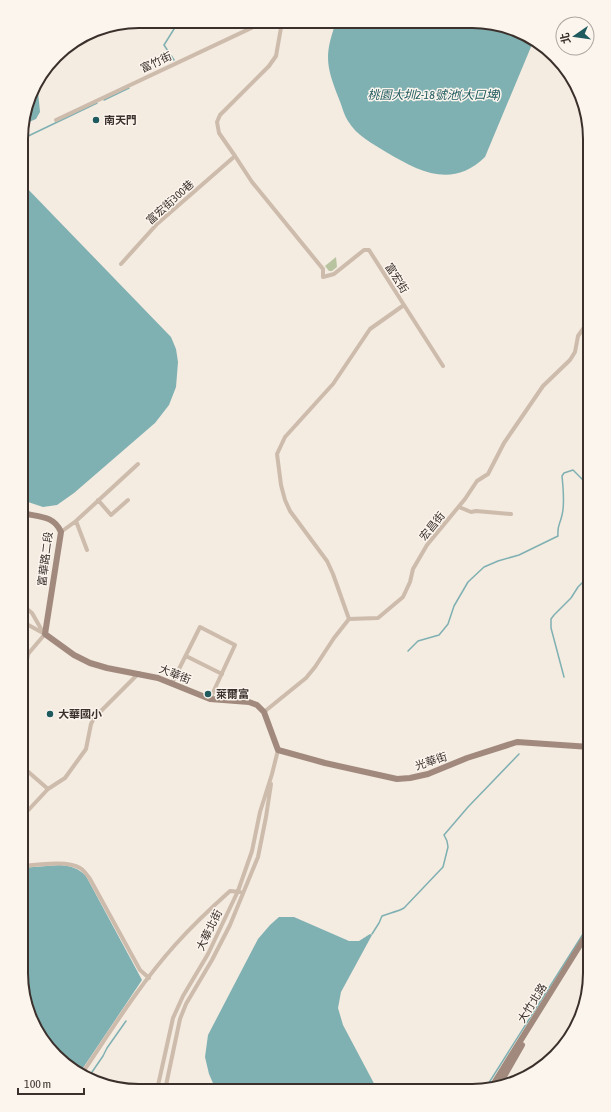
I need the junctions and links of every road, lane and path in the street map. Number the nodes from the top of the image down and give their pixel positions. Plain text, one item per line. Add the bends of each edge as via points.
1 (251, 28) edge
2 (281, 28) edge
3 (56, 120) dead end
4 (235, 156) junction
5 (121, 264) dead end
6 (404, 305) junction
7 (583, 329) edge
8 (443, 366) dead end
9 (138, 464) dead end
10 (98, 500) junction
11 (128, 500) dead end
12 (459, 507) junction
13 (28, 514) edge
14 (511, 514) dead end
15 (76, 521) junction
16 (61, 532) junction
17 (87, 550) dead end
18 (28, 609) edge
19 (349, 619) junction
20 (28, 624) edge
21 (45, 634) junction
22 (28, 654) edge
23 (186, 656) junction
24 (139, 673) junction
25 (222, 674) junction
26 (172, 683) junction
27 (210, 699) junction
28 (264, 712) junction
29 (583, 747) edge
30 (278, 750) junction
31 (28, 772) edge
32 (272, 774) junction
33 (48, 789) junction
34 (28, 809) edge
35 (28, 866) edge
36 (238, 891) junction
37 (243, 893) junction
38 (583, 940) edge
39 (583, 948) edge
40 (149, 978) junction
41 (84, 1070) edge
42 (502, 1080) edge
43 (495, 1082) edge
44 (158, 1084) edge
45 (166, 1084) edge

1 - 3 street, 富竹街
2 - 4 street, 富宏街 via 276,56 220,115 217,122 219,133
4 - 5 street, 富宏街300巷 via 157,224
4 - 6 street, 富宏街 via 252,182 323,269 323,276 334,274 364,250 369,250
6 - 8 street
6 - 19 street, 富宏街 via 370,328 333,384 285,437 278,454 285,500 290,511 327,561
7 - 12 street, 宏昌街 via 570,360 543,386 504,443 488,474 477,481
9 - 10 street
10 - 11 street via 111,515
10 - 15 street
12 - 14 street via 471,512
12 - 19 street, 宏昌街 via 427,544 413,569 403,597 378,618
13 - 16 street, 富華路二段 via 51,518
15 - 16 street
15 - 17 street
16 - 21 street, 富華路二段
18 - 21 street, 大華街
19 - 28 street via 306,678
20 - 21 street, 大華街
21 - 22 street
21 - 24 street, 大華街 via 90,663
23 - 25 street
23 - 25 street via 200,627 235,645
23 - 26 street
24 - 26 street, 大華街
24 - 33 street via 94,718 86,749 65,778
25 - 27 street
26 - 27 street, 大華街
27 - 28 street, 大華街 via 250,702
28 - 30 street
29 - 30 street, 光華街 via 517,742 428,774 397,779
30 - 32 street, 大華北街
31 - 33 street
32 - 36 street, 大華北街 via 260,812 252,851
32 - 37 street, 大華北街 via 258,857
33 - 34 street
35 - 40 street via 68,864 84,871 140,970
36 - 37 street
36 - 40 street via 230,891 203,916 174,945
36 - 44 street, 大華北街 via 173,1018
37 - 45 street, 大華北街 via 230,925 186,1004
38 - 43 street, 大竹北路
39 - 42 street, 大竹北路
40 - 41 street

